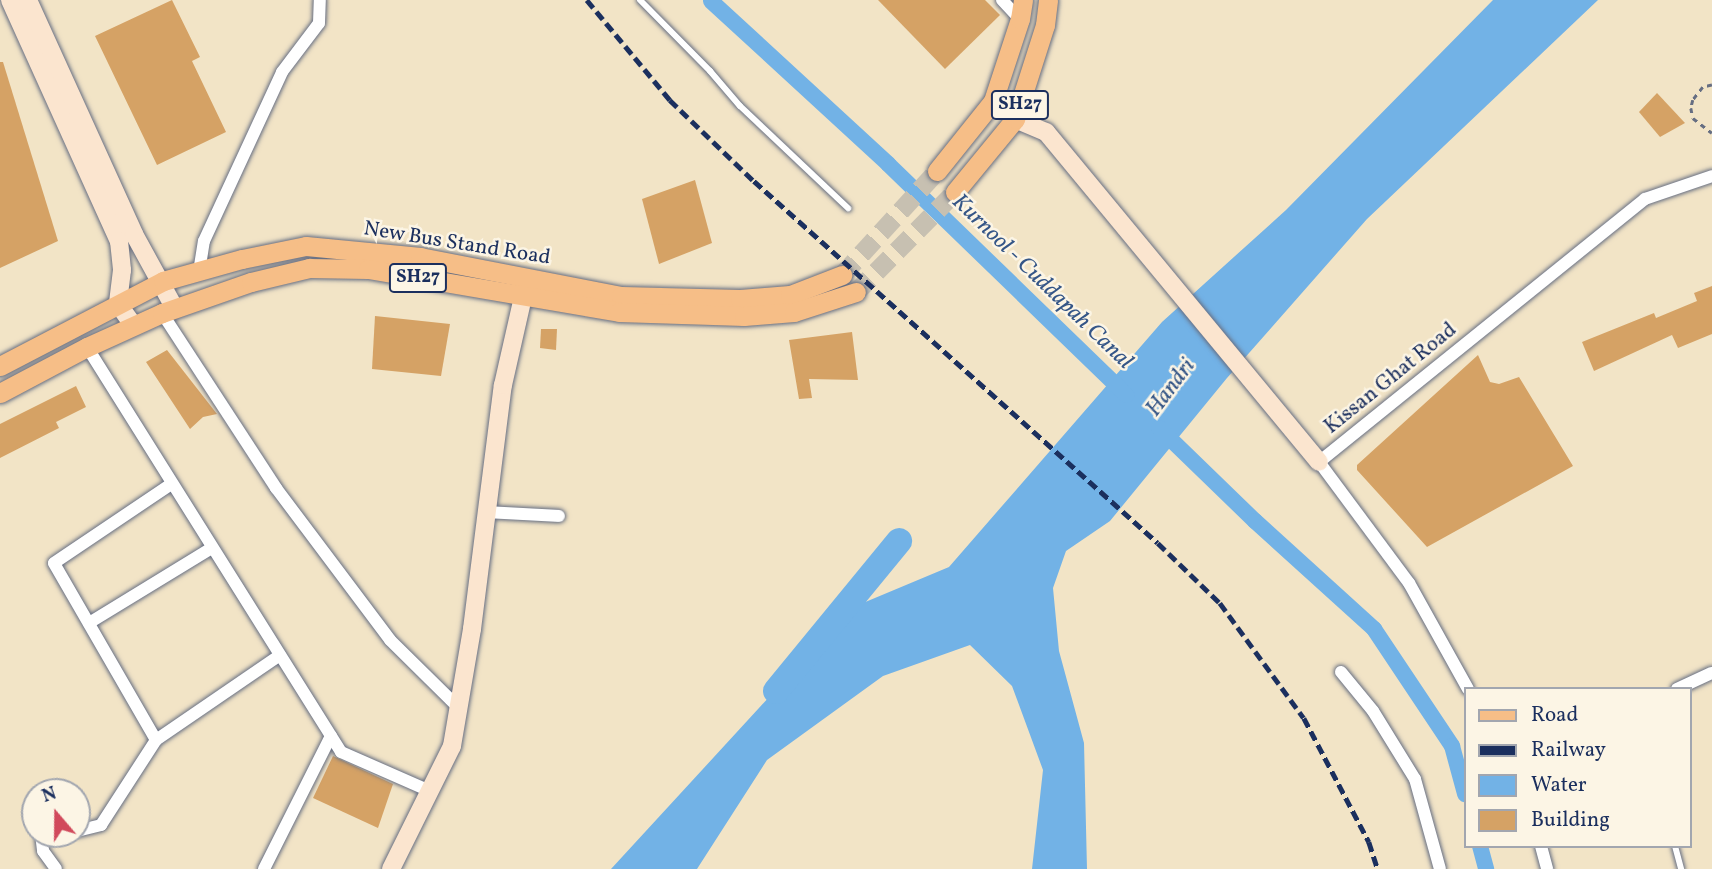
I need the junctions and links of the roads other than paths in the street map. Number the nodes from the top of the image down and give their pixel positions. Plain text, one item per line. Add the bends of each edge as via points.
1 (10, 0) edge
2 (27, 0) edge
3 (320, 0) edge
4 (640, 0) edge
5 (1002, 0) edge
6 (1048, 0) edge
7 (1021, 10) edge
8 (1015, 119) junction
9 (937, 172) tunnel mouth
10 (1712, 176) edge
11 (955, 192) tunnel mouth
12 (848, 208) dead end
13 (199, 272) junction
14 (842, 275) tunnel mouth
15 (528, 278) junction
16 (163, 281) junction
17 (856, 292) tunnel mouth
18 (521, 296) junction
19 (118, 304) junction
20 (169, 311) junction
21 (134, 326) junction
22 (86, 347) junction
23 (0, 366) edge
24 (0, 393) edge
25 (1319, 462) junction
26 (171, 484) junction
27 (486, 512) junction
28 (559, 516) dead end
29 (212, 548) junction
30 (89, 623) junction
31 (279, 655) junction
32 (1340, 672) dead end
33 (1712, 673) edge
34 (1467, 687) edge
35 (1681, 687) edge
36 (459, 708) junction
37 (331, 736) junction
38 (156, 740) junction
39 (430, 791) junction
40 (91, 828) edge
41 (43, 848) edge
42 (1541, 848) edge
43 (1676, 848) edge
44 (56, 869) edge
45 (264, 869) edge
46 (391, 869) edge
47 (1440, 869) edge
48 (1546, 869) edge
49 (1681, 869) edge

1 - 19 main road via 119,240
2 - 16 main road via 134,234
3 - 13 street via 319,23 282,72 204,242
4 - 12 lane via 740,106
5 - 7 street
6 - 8 main road, SH27 via 1045,25
7 - 9 main road, SH27 via 993,101
8 - 11 main road, SH27
8 - 25 main road via 1046,132
10 - 25 street, Kissan Ghat Road via 1645,199
13 - 15 main road, New Bus Stand Road / SH27 via 306,246 420,257
13 - 16 main road, New Bus Stand Road / SH27
14 - 15 main road, New Bus Stand Road / SH27 via 790,295 740,299 621,296
15 - 18 main road
16 - 19 main road, New Bus Stand Road / SH27
16 - 20 main road
17 - 18 main road, New Bus Stand Road / SH27 via 794,312 744,316 619,312
18 - 20 main road, New Bus Stand Road / SH27 via 368,269 309,268 251,282
18 - 27 main road, New Bus Stand Road via 503,385
19 - 21 main road
19 - 23 main road, New Bus Stand Road / SH27
20 - 21 main road, New Bus Stand Road / SH27
20 - 36 street via 276,488 390,640
21 - 22 main road, New Bus Stand Road / SH27
22 - 24 main road, New Bus Stand Road / SH27
22 - 26 street
25 - 34 street, Kissan Ghat Road via 1409,583
26 - 29 street
26 - 30 street via 54,563
27 - 28 street
27 - 36 main road, New Bus Stand Road
29 - 30 street
29 - 31 street
30 - 38 street
31 - 37 street
31 - 38 street
32 - 47 street via 1373,711 1415,779
33 - 35 street
36 - 39 main road, New Bus Stand Road via 452,746
37 - 39 street via 341,752
37 - 45 street
38 - 40 street via 101,825
39 - 46 main road, New Bus Stand Road
41 - 44 street
42 - 48 street
43 - 49 lane

